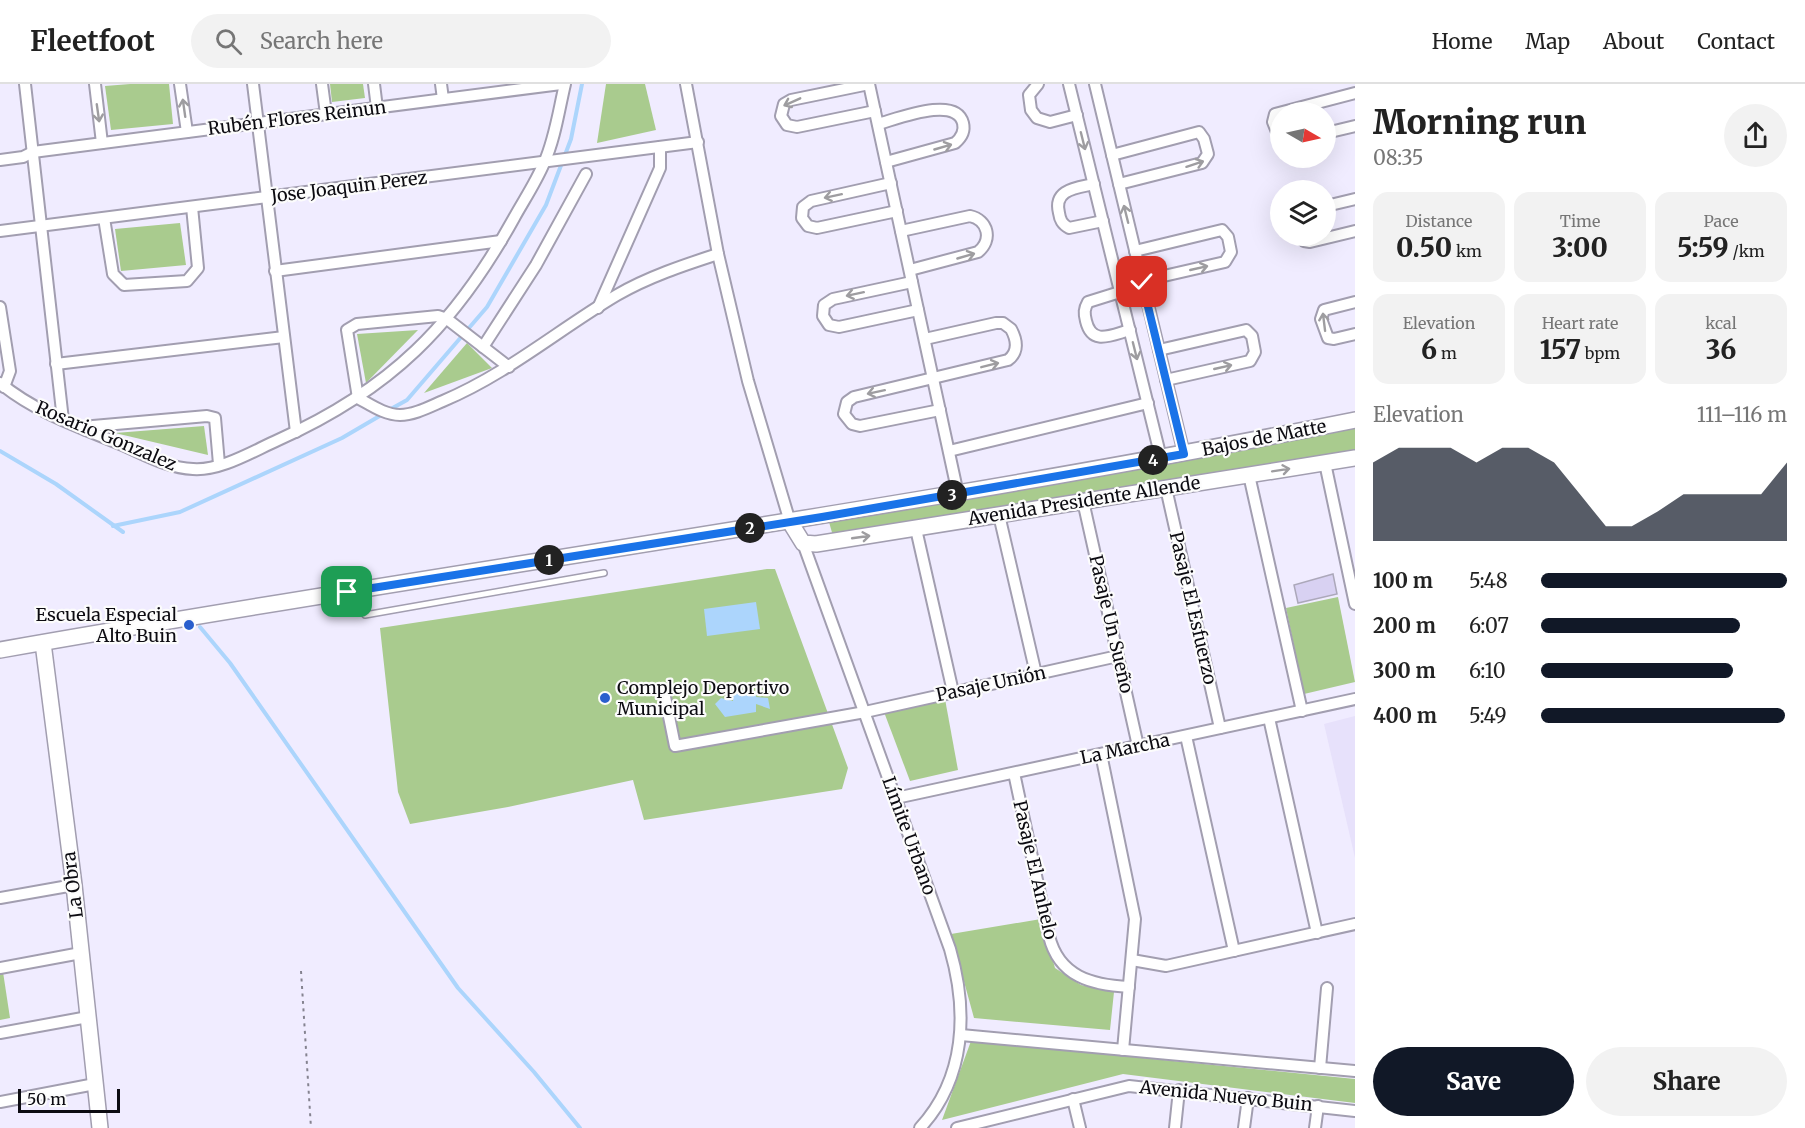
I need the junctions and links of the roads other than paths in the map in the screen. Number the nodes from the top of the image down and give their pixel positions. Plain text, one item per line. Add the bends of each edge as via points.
1 (26, 84) edge
2 (94, 84) edge
3 (180, 84) edge
4 (253, 84) edge
5 (322, 84) edge
6 (374, 84) edge
7 (441, 84) edge
8 (563, 84) edge
9 (686, 84) edge
10 (869, 84) edge
11 (1038, 84) edge
12 (1069, 84) edge
13 (1095, 84) edge
14 (493, 88) edge
15 (1355, 93) edge
16 (443, 99) junction
17 (1321, 102) edge
18 (377, 108) junction
19 (875, 111) junction
20 (326, 114) junction
21 (1077, 115) junction
22 (257, 123) junction
23 (878, 124) junction
24 (1355, 126) edge
25 (1336, 131) edge
26 (187, 132) junction
27 (698, 142) junction
28 (102, 143) junction
29 (660, 147) junction
30 (33, 152) junction
31 (1112, 155) junction
32 (0, 160) edge
33 (545, 162) junction
34 (886, 162) junction
35 (586, 174) dead end
36 (891, 183) junction
37 (1094, 184) junction
38 (1119, 184) junction
39 (266, 197) junction
40 (1355, 199) edge
41 (1336, 204) edge
42 (192, 207) junction
43 (897, 211) junction
44 (104, 218) junction
45 (1103, 221) junction
46 (41, 226) junction
47 (0, 231) edge
48 (901, 231) junction
49 (1355, 231) edge
50 (1336, 236) edge
51 (501, 241) junction
52 (1135, 251) junction
53 (718, 254) junction
54 (910, 270) junction
55 (275, 271) junction
56 (912, 282) junction
57 (1142, 282) junction
58 (1120, 292) junction
59 (1355, 302) edge
60 (0, 307) edge
61 (598, 308) junction
62 (918, 310) junction
63 (447, 319) junction
64 (1130, 330) junction
65 (1355, 334) edge
66 (284, 337) junction
67 (925, 339) junction
68 (483, 347) junction
69 (1159, 350) junction
70 (56, 364) junction
71 (509, 367) junction
72 (933, 380) junction
73 (1166, 380) junction
74 (2, 385) edge
75 (358, 398) junction
76 (1148, 403) junction
77 (940, 410) junction
78 (63, 420) junction
79 (1355, 420) edge
80 (86, 430) junction
81 (296, 432) junction
82 (949, 451) junction
83 (1184, 454) junction
84 (1161, 458) junction
85 (1355, 458) edge
86 (1324, 463) junction
87 (219, 465) junction
88 (1249, 475) junction
89 (1166, 488) junction
90 (958, 494) junction
91 (1083, 501) junction
92 (999, 515) junction
93 (790, 522) junction
94 (916, 529) junction
95 (803, 543) junction
96 (604, 573) dead end
97 (347, 592) junction
98 (1355, 604) edge
99 (43, 642) junction
100 (0, 650) edge
101 (1118, 656) junction
102 (1036, 674) junction
103 (664, 692) dead end
104 (953, 692) junction
105 (1355, 699) edge
106 (1302, 711) junction
107 (865, 712) junction
108 (1269, 718) junction
109 (1220, 728) junction
110 (1186, 736) junction
111 (1138, 746) junction
112 (1101, 754) junction
113 (1014, 773) junction
114 (896, 798) junction
115 (74, 885) junction
116 (0, 898) edge
117 (1355, 924) edge
118 (1317, 933) junction
119 (1234, 951) junction
120 (81, 953) junction
121 (1132, 960) junction
122 (0, 968) edge
123 (1129, 987) junction
124 (1327, 988) dead end
125 (88, 1017) junction
126 (0, 1033) edge
127 (961, 1035) junction
128 (1123, 1050) junction
129 (1320, 1068) junction
130 (1355, 1071) edge
131 (95, 1084) junction
132 (1179, 1090) junction
133 (1248, 1098) junction
134 (1073, 1099) junction
135 (0, 1102) edge
136 (1318, 1106) junction
137 (1355, 1111) edge
138 (1000, 1123) edge
139 (100, 1128) edge
140 (920, 1128) edge
141 (957, 1128) edge
142 (1080, 1128) edge
143 (1175, 1128) edge
144 (1244, 1128) edge
145 (1315, 1128) edge

1 - 30 street
2 -> 28 street
26 -> 3 street
4 - 22 street
5 - 20 street
6 - 18 street
7 - 16 street
8 - 14 street, Rubén Flores Reinun
8 - 33 street, Rosario Gonzalez
9 - 27 street
10 - 19 street
10 -> 19 street via 791,100 784,104 781,117 787,125 797,127
11 - 21 street via 1029,95 1031,110 1037,118 1050,122
12 - 21 street
13 - 31 street
14 - 16 street, Rubén Flores Reinun
15 - 17 street
16 - 18 street, Rubén Flores Reinun
18 - 20 street, Rubén Flores Reinun
19 - 23 street
20 - 22 street, Rubén Flores Reinun
21 -> 37 street
22 - 26 street, Rubén Flores Reinun
22 - 39 street
23 - 34 street
34 -> 23 street via 955,143 963,134 963,122 957,112 946,108
24 - 25 street
26 - 28 street, Rubén Flores Reinun
27 - 29 street, Jose Joaquin Perez
27 - 53 street
28 - 30 street, Rubén Flores Reinun
29 - 33 street, Jose Joaquin Perez
29 - 61 street via 660,168
30 - 32 street, Rubén Flores Reinun
30 - 46 street
31 - 38 street
38 -> 31 street via 1202,163 1208,154 1199,132
33 - 39 street, Jose Joaquin Perez
33 - 51 street, Rosario Gonzalez
34 - 36 street
35 - 68 street via 536,265
36 - 43 street
36 -> 43 street via 811,201 803,207 802,218 808,226 817,228
37 - 45 street
37 - 45 street via 1065,192 1059,197 1057,208 1061,221 1069,228
52 -> 38 street
39 - 42 street, Jose Joaquin Perez
39 - 55 street
40 - 41 street
42 - 44 street, Jose Joaquin Perez
42 - 44 street via 198,268 187,280 124,285 113,274
43 - 48 street
44 - 46 street, Jose Joaquin Perez
45 - 58 street
46 - 47 street, Jose Joaquin Perez
46 - 70 street
48 - 54 street
54 -> 48 street via 978,252 985,245 986,230 980,220 970,216
49 - 50 street
51 - 55 street
51 - 63 street, Rosario Gonzalez
52 - 57 street
57 -> 52 street via 1225,262 1231,252 1228,237 1222,230
53 - 61 street via 682,266
53 - 93 street via 748,381
54 - 56 street
55 - 66 street
56 - 62 street
56 -> 62 street via 833,299 824,306 823,316 829,325 839,327
57 - 69 street
58 - 64 street
58 - 64 street via 1089,302 1084,310 1088,329 1099,338
65 -> 59 street via 1328,338 1321,318 1324,310
60 - 74 street via 10,371
61 - 71 street
62 - 67 street
63 - 68 street
63 - 75 street, Rosario Gonzalez via 400,367
63 - 75 street via 438,316 357,324 347,330
64 -> 76 street
66 - 70 street
66 - 81 street
67 - 72 street
72 -> 67 street via 1008,360 1016,351 1016,344 1011,328 1000,323
68 - 71 street
69 - 73 street
73 -> 69 street via 1250,361 1255,352 1252,336 1246,330
70 - 78 street
71 - 75 street via 475,388 418,412 400,415
72 - 77 street
72 -> 77 street via 854,397 847,402 844,414 848,421 860,426
73 - 83 street
74 - 78 street, Rosario Gonzalez via 43,412
75 - 81 street, Rosario Gonzalez
76 - 82 street
76 - 84 street
77 - 82 street
78 - 80 street, Rosario Gonzalez
79 - 83 main road, Bajos de Matte
80 - 87 street, Rosario Gonzalez via 170,466 195,470
80 - 87 street via 105,425 215,418
81 - 87 street, Rosario Gonzalez
82 - 90 street
83 - 84 main road, Bajos de Matte
84 - 90 main road, Bajos de Matte
85 - 86 main road, Avenida Presidente Allende
88 -> 86 main road, Avenida Presidente Allende
86 - 98 street
88 - 89 main road, Avenida Presidente Allende
88 - 106 street
89 - 91 main road, Avenida Presidente Allende
89 - 109 street, Pasaje El Esfuerzo
90 - 93 main road, Bajos de Matte
91 - 92 main road, Avenida Presidente Allende
91 - 101 street, Pasaje Un Sueño
92 - 94 main road, Avenida Presidente Allende
92 - 102 street
93 - 95 main road
93 - 97 main road, Bajos de Matte
95 -> 94 main road, Avenida Presidente Allende
94 - 104 street
95 - 107 street, Límite Urbano
96 - 97 lane via 365,615
97 - 99 main road, Bajos de Matte
99 - 100 main road, Bajos de Matte
99 - 115 main road, La Obra
101 - 102 street, Pasaje Unión
101 - 111 street, Pasaje Un Sueño
102 - 104 street, Pasaje Unión
103 - 107 street, Pasaje Unión via 675,746
104 - 107 street, Pasaje Unión
105 - 106 street, La Marcha
106 - 108 street, La Marcha
107 - 114 street, Límite Urbano
108 - 109 street, La Marcha
108 - 118 street
109 - 110 street, La Marcha
110 - 111 street, La Marcha
110 - 119 street
111 - 112 street, La Marcha
112 - 113 street, La Marcha
112 - 121 street via 1134,910
113 - 114 street, La Marcha
113 - 123 street, Pasaje El Anhelo via 1056,956 1078,977 1098,984
114 - 127 street, Límite Urbano via 956,968
115 - 116 street
115 - 120 main road, La Obra
117 - 118 street
118 - 119 street
119 - 121 street via 1166,966
120 - 122 street
120 - 125 main road, La Obra
121 - 123 street
123 - 128 street
124 - 129 street
125 - 126 street
125 - 131 main road, La Obra
127 - 128 street, Avenida Nuevo Buin
127 - 140 street, Límite Urbano via 945,1091
128 - 129 street, Avenida Nuevo Buin
129 - 130 street, Avenida Nuevo Buin
131 - 135 street
131 - 139 main road, La Obra
132 - 133 street, Avenida Nuevo Buin
132 - 134 street, Avenida Nuevo Buin via 1129,1086
132 - 143 street
133 - 136 street, Avenida Nuevo Buin
133 - 144 street
134 - 138 street, Avenida Nuevo Buin
134 - 142 street
136 - 137 street, Avenida Nuevo Buin
136 - 145 street
138 - 141 street, Avenida Nuevo Buin

